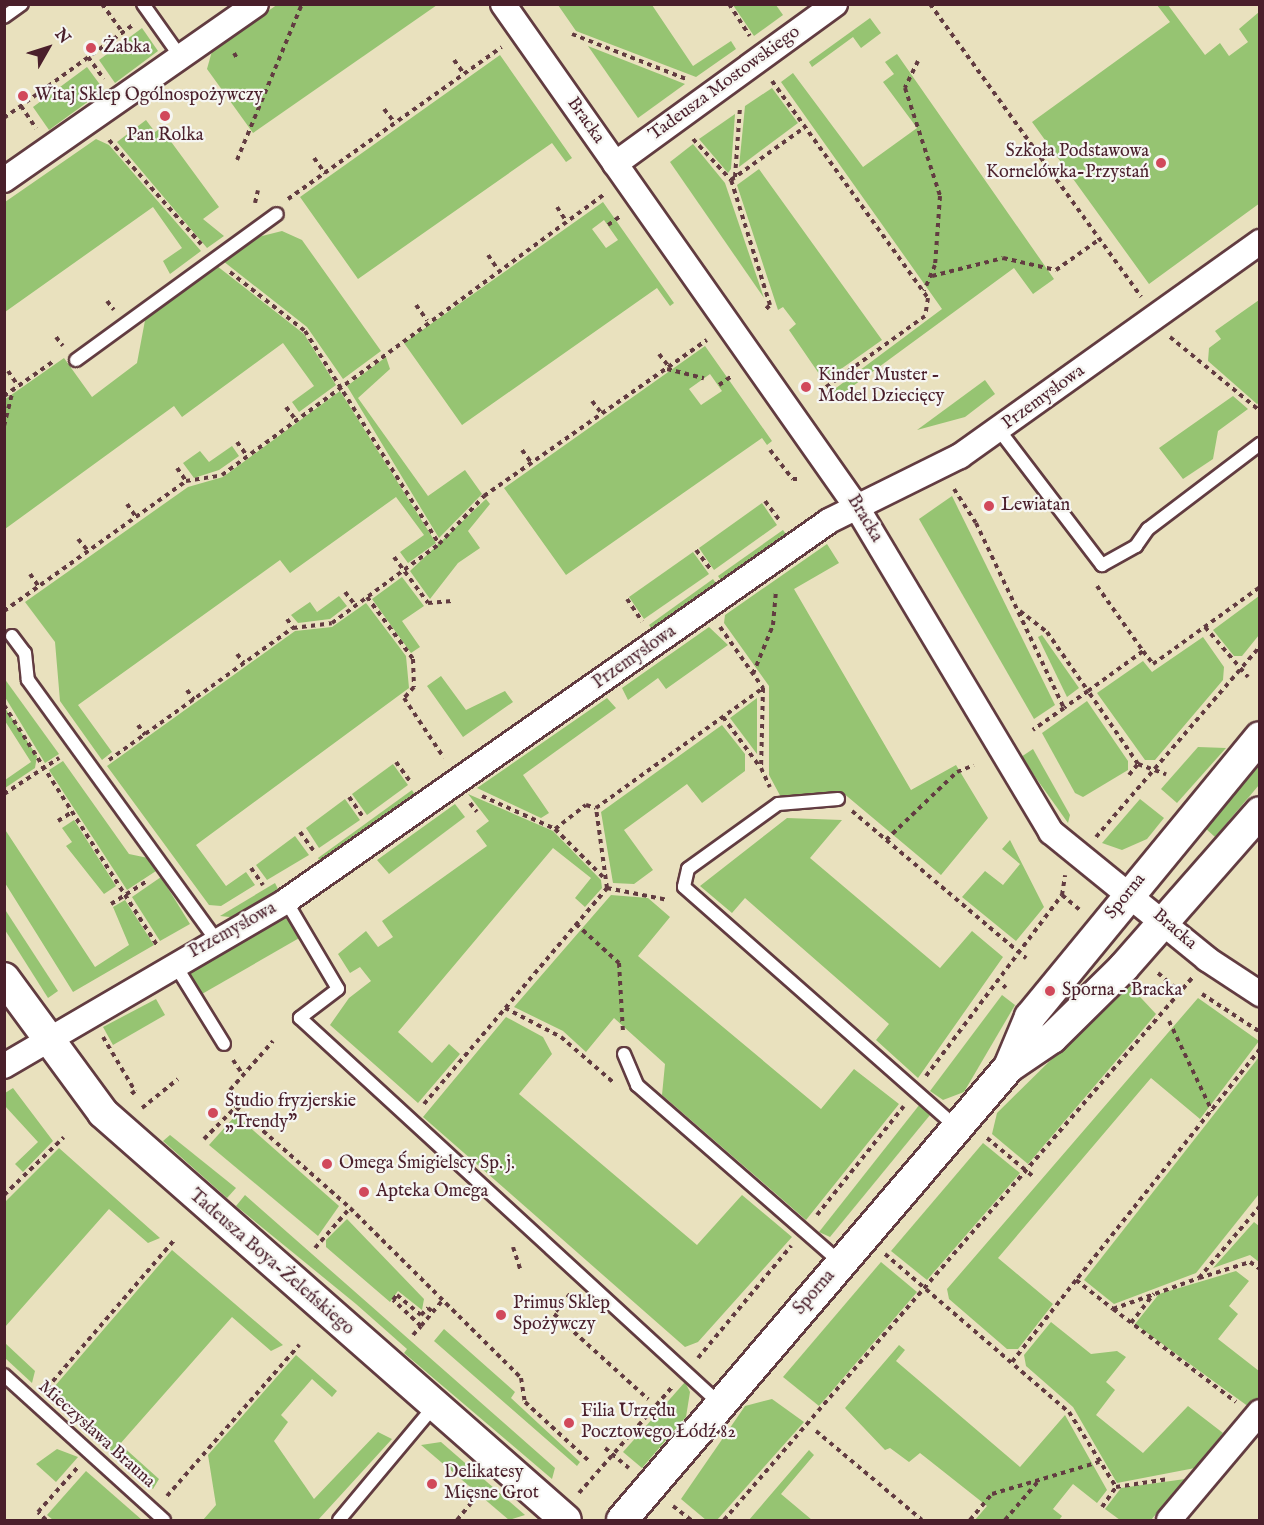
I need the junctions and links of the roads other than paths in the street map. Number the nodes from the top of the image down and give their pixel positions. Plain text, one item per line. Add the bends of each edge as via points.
1 (22, 4) edge
2 (143, 4) edge
3 (255, 4) edge
4 (503, 4) edge
5 (836, 4) edge
6 (4, 16) edge
7 (180, 56) junction
8 (615, 164) junction
9 (6, 176) edge
10 (278, 209) road end
11 (1260, 242) edge
12 (76, 360) dead end
13 (999, 430) junction
14 (1260, 444) edge
15 (856, 506) junction
16 (12, 636) dead end
17 (1260, 737) edge
18 (838, 799) road end
19 (1260, 812) edge
20 (1129, 893) junction
21 (286, 902) junction
22 (1164, 921) junction
23 (216, 940) junction
24 (166, 955) junction
25 (4, 978) edge
26 (1260, 994) edge
27 (46, 1042) junction
28 (224, 1044) dead end
29 (624, 1054) road end
30 (4, 1066) edge
31 (1009, 1067) junction
32 (962, 1124) junction
33 (841, 1263) junction
34 (4, 1375) edge
35 (721, 1404) junction
36 (435, 1405) junction
37 (1258, 1414) edge
38 (164, 1521) edge
39 (339, 1521) edge
40 (567, 1521) edge
41 (622, 1521) edge
42 (1170, 1521) edge

1 - 6 lane
2 - 7 lane
3 - 7 street
4 - 8 street, Bracka
5 - 8 street, Tadeusza Mostowskiego
7 - 9 street
8 - 15 street, Bracka
10 - 12 lane
11 - 13 street, Przemysłowa
13 - 14 lane via 1102,565 1136,546 1148,529
13 - 15 street, Przemysłowa via 960,456
15 - 20 street, Bracka via 1043,821 1078,856
15 - 21 street, Przemysłowa
16 - 23 lane via 25,653 28,680
17 - 20 street, Sporna
18 - 32 lane via 778,804 688,869 684,887
19 - 22 street, Sporna
20 - 22 street, Bracka
20 - 31 street, Sporna via 1030,1017
21 - 23 street, Przemysłowa
21 - 35 lane via 338,989 300,1018
22 - 26 street, Bracka via 1207,959
22 - 31 street, Sporna via 1052,1038
23 - 24 street, Przemysłowa
24 - 27 street, Przemysłowa
24 - 28 lane
25 - 27 street, Tadeusza Boya-Żeleńskiego
27 - 30 street, Przemysłowa
27 - 36 street, Tadeusza Boya-Żeleńskiego via 78,1086 145,1153
29 - 33 lane via 637,1085
31 - 32 street, Sporna
32 - 33 street, Sporna
33 - 35 street, Sporna
34 - 38 lane, Mieczysława Brauna
35 - 41 street, Sporna
36 - 39 lane
36 - 40 street, Tadeusza Boya-Żeleńskiego
37 - 42 street

